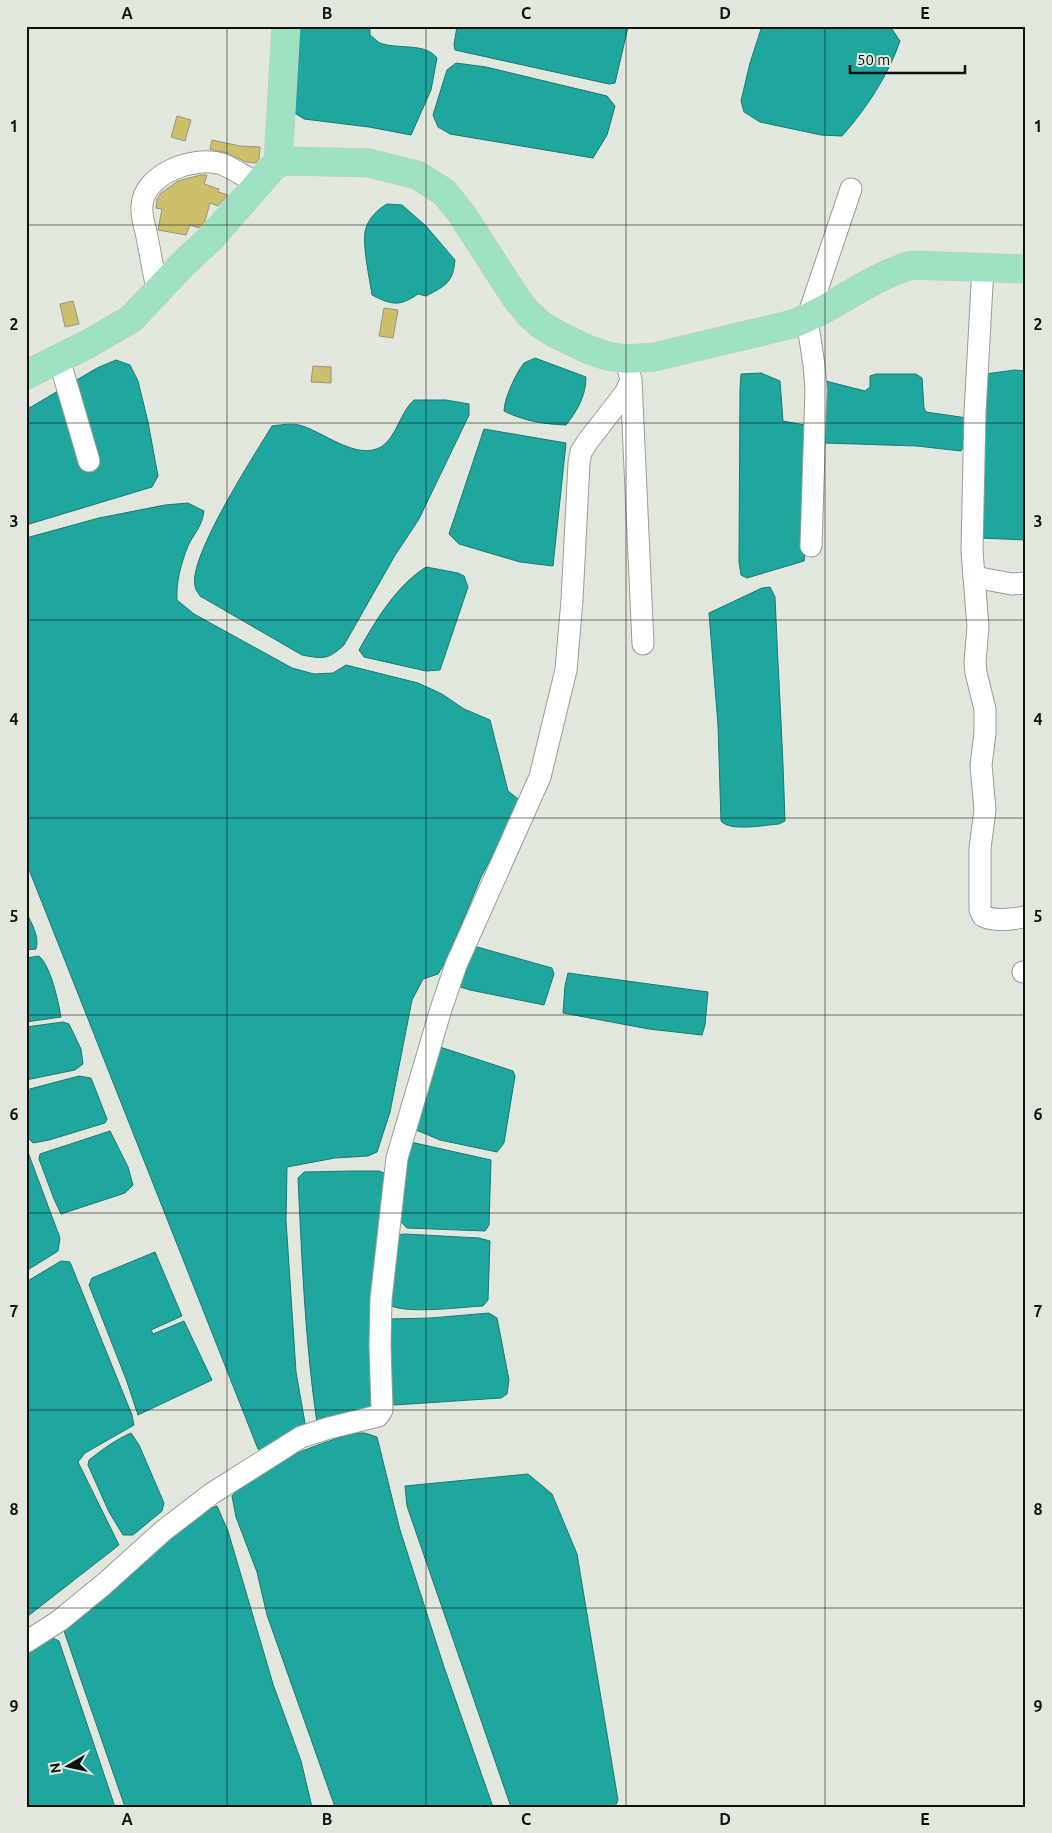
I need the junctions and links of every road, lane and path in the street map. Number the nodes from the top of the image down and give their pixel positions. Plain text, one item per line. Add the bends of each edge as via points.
1 (286, 26) edge
2 (278, 162) junction
3 (259, 184) junction
4 (851, 189) dead end
5 (983, 267) junction
6 (1026, 268) edge
7 (157, 289) junction
8 (806, 319) junction
9 (59, 359) junction
10 (628, 370) junction
11 (26, 375) edge
12 (89, 461) dead end
13 (811, 546) dead end
14 (974, 577) junction
15 (1026, 583) edge
16 (643, 644) dead end
17 (1026, 917) edge
18 (26, 1642) edge

1 - 2 main road
2 - 3 main road
2 - 10 main road via 369,163 417,175 444,192 461,213 528,313 556,334 607,356
3 - 7 main road via 210,240
3 - 7 street via 221,164 209,162 182,166 158,177 142,206
4 - 8 street
5 - 6 main road
5 - 8 main road via 912,265 896,269
5 - 14 street via 975,412
7 - 9 main road via 131,318
8 - 10 main road via 654,357
8 - 13 street via 816,389
9 - 11 main road
9 - 12 street
10 - 16 street
10 - 18 street via 626,392 581,452 566,670 540,776 456,965 396,1158 381,1299 382,1410 378,1416 301,1438 211,1494 163,1531 60,1621
14 - 15 street via 1012,584
14 - 17 street via 978,627 975,662 985,708 981,764 985,810 980,848 980,910 982,916 989,919

